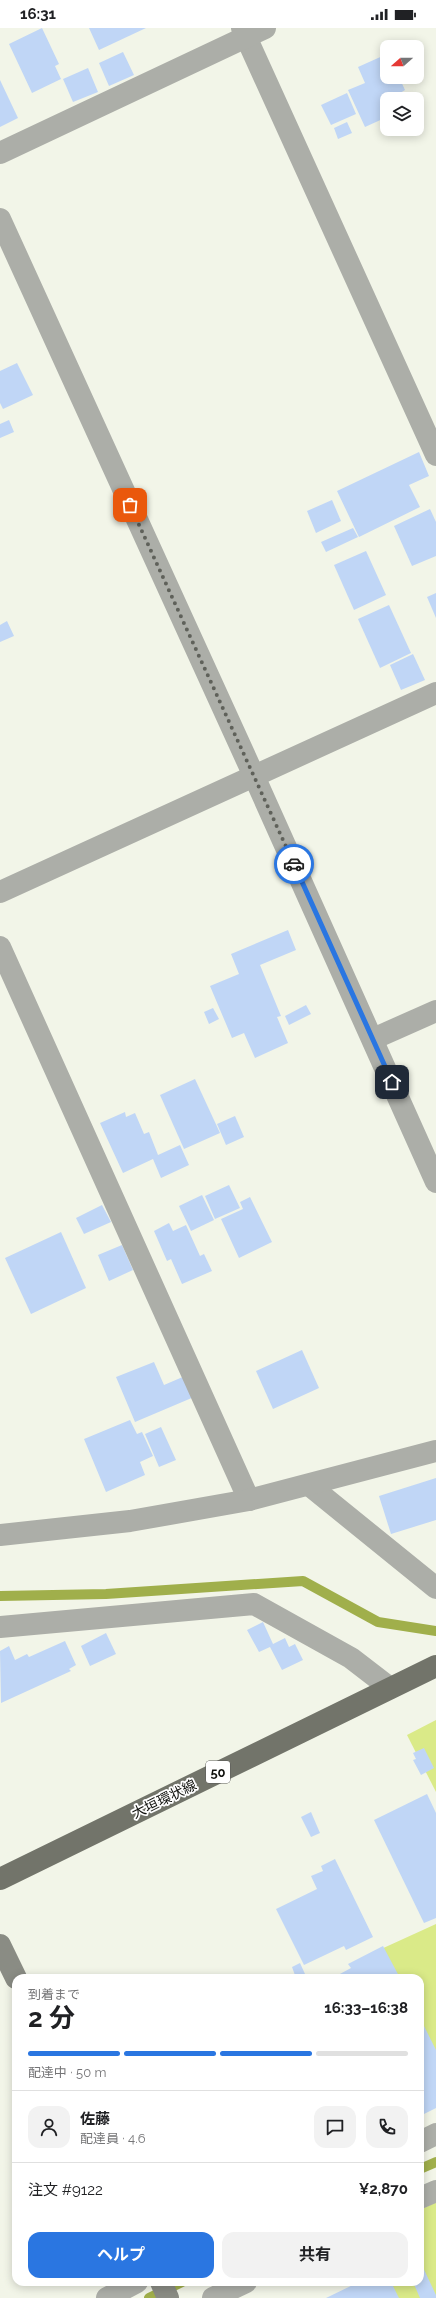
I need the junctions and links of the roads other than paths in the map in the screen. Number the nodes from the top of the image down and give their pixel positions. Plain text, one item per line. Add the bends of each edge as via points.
1 (251, 31) edge
2 (0, 153) edge
3 (0, 219) edge
4 (436, 455) edge
5 (436, 693) edge
6 (254, 776) junction
7 (0, 892) edge
8 (0, 947) edge
9 (436, 1011) edge
10 (373, 1039) junction
11 (436, 1182) edge
12 (436, 1451) edge
13 (309, 1485) junction
14 (249, 1500) junction
15 (0, 1535) edge
16 (436, 1588) edge
17 (0, 1626) edge
18 (436, 1666) edge
19 (390, 1688) junction
20 (0, 1879) edge
21 (0, 1945) edge
22 (14, 1974) edge
23 (436, 2134) edge
24 (424, 2140) edge
25 (436, 2190) edge
26 (424, 2196) edge
27 (130, 2286) edge
28 (163, 2286) edge
29 (238, 2286) edge
30 (107, 2298) edge
31 (168, 2298) edge
32 (213, 2298) edge

1 - 2 street
1 - 4 street
3 - 6 street
5 - 6 street
6 - 7 street
6 - 10 street
8 - 14 street
9 - 10 street
10 - 11 street
12 - 13 street
13 - 14 street
13 - 16 street
14 - 15 street via 130,1521
17 - 19 street via 254,1604 351,1658
18 - 19 main road, 大垣環状線 / 50
19 - 20 main road, 大垣環状線 / 50
21 - 22 street
23 - 24 street
25 - 26 street
27 - 30 street
28 - 31 street
29 - 32 street

